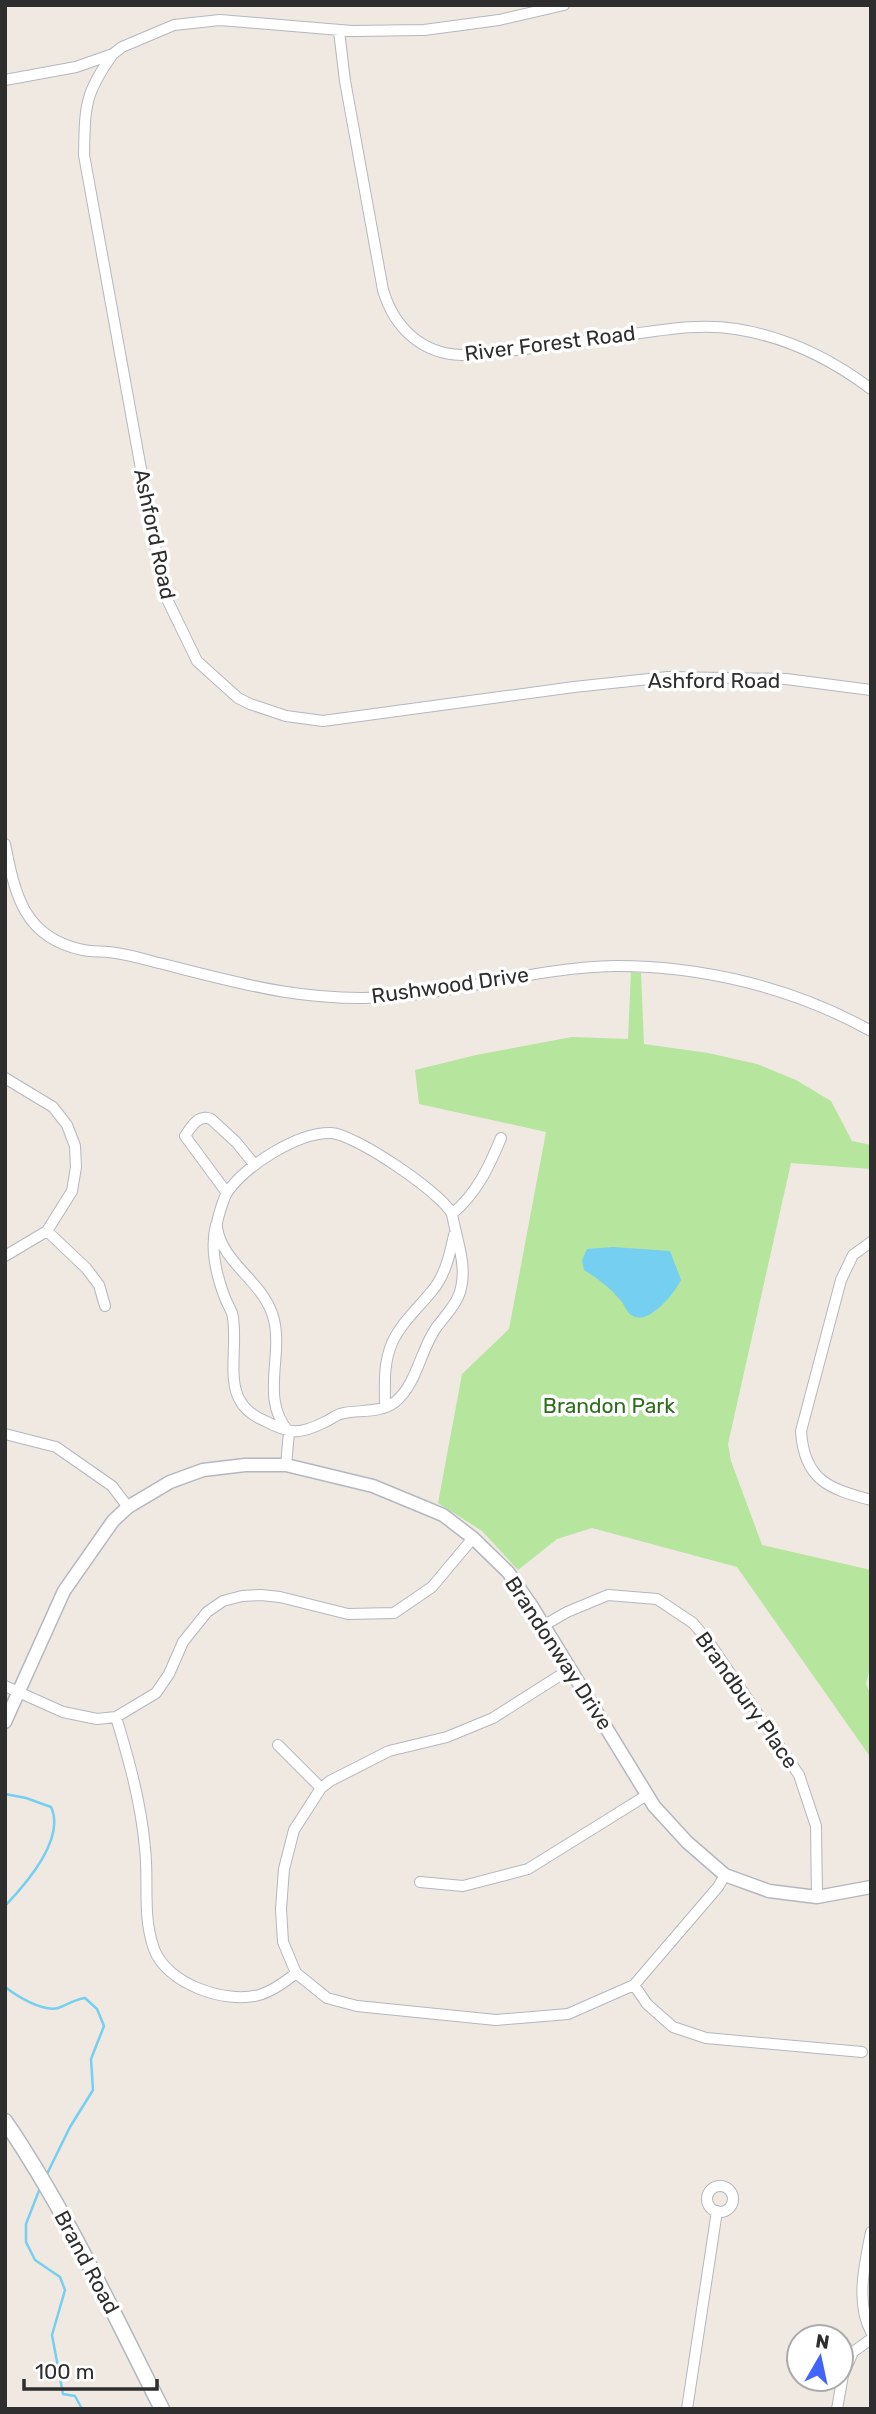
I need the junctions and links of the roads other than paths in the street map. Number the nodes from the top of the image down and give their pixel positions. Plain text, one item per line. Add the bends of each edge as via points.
1 (564, 5) edge
2 (339, 31) junction
3 (113, 54) junction
4 (5, 80) edge
5 (871, 389) edge
6 (871, 691) edge
7 (5, 844) edge
8 (871, 1031) edge
9 (5, 1079) edge
10 (501, 1138) dead end
11 (254, 1164) junction
12 (227, 1193) junction
13 (452, 1214) junction
14 (216, 1225) junction
15 (455, 1230) junction
16 (47, 1231) junction
17 (871, 1242) edge
18 (5, 1256) edge
19 (105, 1306) dead end
20 (385, 1407) junction
21 (289, 1432) junction
22 (5, 1434) edge
23 (286, 1465) junction
24 (871, 1500) edge
25 (128, 1507) junction
26 (473, 1538) junction
27 (543, 1626) junction
28 (570, 1670) junction
29 (5, 1686) edge
30 (18, 1692) junction
31 (116, 1717) junction
32 (5, 1722) edge
33 (278, 1745) dead end
34 (321, 1788) junction
35 (647, 1795) junction
36 (725, 1875) junction
37 (420, 1882) dead end
38 (871, 1887) edge
39 (817, 1897) junction
40 (296, 1973) junction
41 (634, 1985) junction
42 (862, 2052) dead end
43 (5, 2122) edge
44 (718, 2211) dead end
45 (871, 2232) edge
46 (871, 2332) edge
47 (871, 2339) edge
48 (162, 2408) edge
49 (687, 2409) edge
50 (837, 2409) edge

1 - 2 street via 460,27
2 - 3 street via 220,20 174,25
2 - 5 street, River Forest Road via 383,290 393,316 418,341 446,354 462,355 679,327 723,327 809,350
3 - 4 street via 76,67
3 - 6 street, Ashford Road via 94,80 85,110 84,155 155,546 165,595 197,661 238,698 273,713 323,721 668,677 786,679
7 - 8 street, Rushwood Drive via 13,884 26,915 51,939 256,988 321,997 391,997 577,968 659,968 763,987
9 - 16 street via 54,1107 75,1146 72,1191
10 - 13 street via 486,1175
11 - 12 street
11 - 12 street via 211,1119 198,1120 185,1136
11 - 13 street via 311,1135 333,1133 354,1139 430,1189
12 - 14 street
13 - 15 street
14 - 21 street via 223,1244 271,1305 278,1334 274,1396
14 - 21 street via 216,1269 232,1312 236,1390 255,1416
15 - 20 street via 447,1263 434,1289 393,1341 385,1367
15 - 20 street via 463,1271 461,1289 434,1330 408,1386
16 - 18 street
16 - 19 street via 86,1268 99,1285
17 - 24 street via 853,1255 841,1280 801,1431 802,1451 817,1478 831,1489
20 - 21 street via 337,1414 327,1422
21 - 23 street
22 - 25 street via 56,1447 112,1486
23 - 25 street, Brandonway Drive via 203,1470 170,1482
23 - 26 street, Brandonway Drive via 373,1486 443,1515
25 - 30 street, Brandonway Drive via 64,1591
26 - 27 street, Brandonway Drive via 508,1572
26 - 31 street via 432,1587 394,1613 348,1614 261,1595 223,1601 207,1612 183,1642 156,1693
27 - 28 street, Brandonway Drive
27 - 39 street, Brandbury Place via 608,1595 657,1599 693,1623 799,1774 816,1826
28 - 34 street via 493,1717 447,1737 389,1751
28 - 35 street, Brandonway Drive
29 - 30 street
30 - 31 street via 63,1712 97,1719
30 - 32 street, Brandonway Drive
31 - 40 street via 142,1815 146,1917 155,1952 178,1979 212,1994 259,1995
33 - 34 street
34 - 40 street via 294,1830 284,1868 283,1942
35 - 36 street, Brandonway Drive via 687,1842
35 - 37 street via 528,1869 463,1886
36 - 39 street, Brandonway Drive via 769,1891
36 - 41 street
38 - 39 street, Brandonway Drive
40 - 41 street via 327,1998 357,2006 496,2020 568,2014
41 - 42 street via 673,2027 706,2038
43 - 48 main road, Brand Road via 82,2250
44 - 49 street
45 - 46 street via 862,2278 865,2322
47 - 50 street via 853,2352

